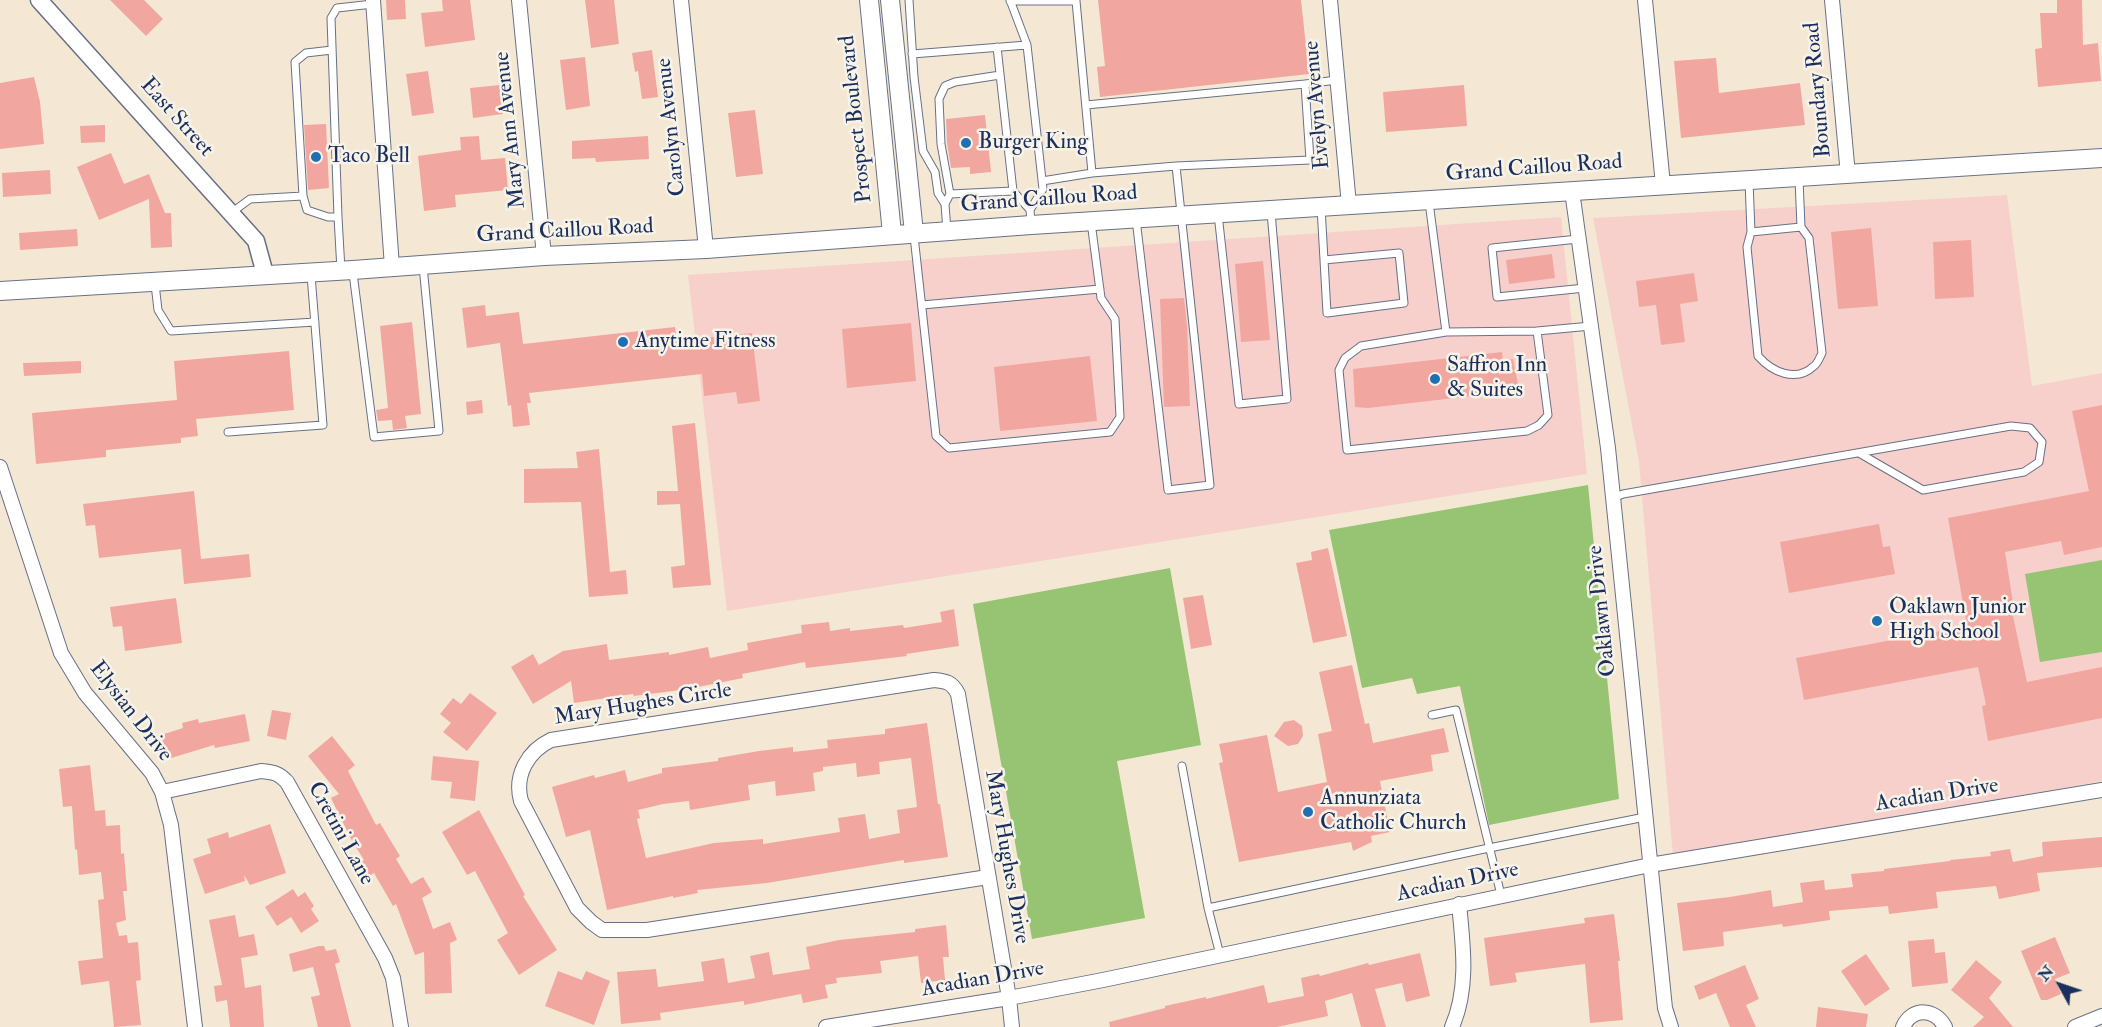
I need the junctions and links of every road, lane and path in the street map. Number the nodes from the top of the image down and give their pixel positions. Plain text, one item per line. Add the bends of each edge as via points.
1 (39, 0) edge
2 (519, 0) edge
3 (681, 0) edge
4 (869, 0) edge
5 (909, 0) edge
6 (1330, 0) edge
7 (1645, 0) edge
8 (1832, 0) edge
9 (1010, 1) edge
10 (373, 2) edge
11 (891, 8) edge
12 (910, 14) junction
13 (1027, 45) junction
14 (997, 47) junction
15 (332, 50) junction
16 (912, 54) junction
17 (1000, 75) junction
18 (1337, 80) junction
19 (1305, 84) junction
20 (1086, 105) junction
21 (914, 153) junction
22 (2102, 159) edge
23 (1176, 166) junction
24 (1092, 173) junction
25 (1848, 175) junction
26 (1799, 176) junction
27 (1042, 181) junction
28 (1749, 181) junction
29 (1663, 185) junction
30 (1572, 190) junction
31 (1013, 191) junction
32 (950, 194) junction
33 (303, 196) junction
34 (1428, 200) junction
35 (945, 204) junction
36 (1349, 205) junction
37 (1321, 207) junction
38 (1270, 210) junction
39 (231, 213) junction
40 (1218, 214) junction
41 (1182, 215) junction
42 (338, 217) junction
43 (1030, 218) junction
44 (1136, 219) junction
45 (1091, 222) junction
46 (1801, 227) junction
47 (947, 231) junction
48 (1751, 232) junction
49 (914, 233) junction
50 (892, 234) junction
51 (1578, 239) junction
52 (706, 249) junction
53 (544, 256) junction
54 (1324, 260) junction
55 (423, 265) junction
56 (392, 267) junction
57 (347, 270) junction
58 (311, 272) junction
59 (265, 274) junction
60 (155, 281) junction
61 (1585, 288) junction
62 (1100, 289) junction
63 (0, 291) edge
64 (922, 305) junction
65 (315, 322) junction
66 (1591, 326) junction
67 (1537, 331) junction
68 (1446, 333) junction
69 (228, 432) dead end
70 (1859, 453) junction
71 (0, 470) edge
72 (1613, 498) junction
73 (958, 693) joint
74 (1432, 715) dead end
75 (1182, 766) dead end
76 (2102, 789) edge
77 (162, 792) junction
78 (1645, 817) junction
79 (1489, 848) junction
80 (1650, 865) junction
81 (988, 877) junction
82 (1501, 895) junction
83 (1459, 904) junction
84 (1208, 908) junction
85 (1220, 955) junction
86 (1009, 998) junction
87 (2102, 1016) edge
88 (195, 1027) edge
89 (401, 1027) edge
90 (826, 1027) edge
91 (1012, 1027) edge
92 (1452, 1027) edge
93 (1671, 1027) edge
94 (1903, 1027) edge
95 (1945, 1027) edge
96 (2075, 1027) edge

1 - 39 street, East Street
2 - 53 street, Mary Ann Avenue
3 - 52 street, Carolyn Avenue
4 - 50 main road, Prospect Boulevard
5 - 12 lane
6 - 18 street, Evelyn Avenue
7 - 29 street
8 - 25 street, Boundary Road
9 - 13 lane
9 - 20 lane via 1076,1
10 - 15 lane via 337,8 331,18
10 - 56 street
11 - 12 lane
11 - 21 main road, Prospect Boulevard
12 - 16 lane
13 - 14 lane
13 - 27 lane
14 - 16 lane
14 - 17 lane
15 - 33 lane via 306,53 295,62
15 - 42 lane
16 - 21 lane
17 - 31 lane
17 - 32 lane via 955,82 945,86 939,99 941,144
18 - 19 lane
18 - 36 street, Evelyn Avenue
19 - 20 lane
19 - 23 lane via 1311,160
20 - 24 lane
21 - 35 lane via 935,172 938,193
21 - 49 main road, Prospect Boulevard
22 - 25 main road, Grand Caillou Road
23 - 24 lane
23 - 41 lane
24 - 27 lane
25 - 26 main road, Grand Caillou Road
26 - 28 main road, Grand Caillou Road
26 - 46 lane
27 - 43 lane via 1043,189
28 - 29 main road, Grand Caillou Road
28 - 48 lane
29 - 30 main road, Grand Caillou Road
30 - 34 main road, Grand Caillou Road
30 - 51 street, Oaklawn Drive
31 - 32 lane
31 - 43 lane
32 - 35 lane
33 - 39 lane via 250,199
33 - 42 lane via 307,210
34 - 36 main road, Grand Caillou Road
34 - 68 lane
35 - 47 lane
36 - 37 main road, Grand Caillou Road
37 - 38 main road, Grand Caillou Road
37 - 54 lane
38 - 40 main road, Grand Caillou Road
38 - 40 lane via 1287,399 1239,404
39 - 59 street, East Street via 256,241
40 - 41 main road, Grand Caillou Road
41 - 44 main road, Grand Caillou Road
41 - 44 lane via 1210,485 1168,490
42 - 57 lane
43 - 45 main road, Grand Caillou Road
43 - 47 main road, Grand Caillou Road
44 - 45 main road, Grand Caillou Road
45 - 62 lane
46 - 48 lane
46 - 48 lane via 1809,238 1822,353 1815,366 1793,374 1767,367 1758,356 1747,247
47 - 49 main road, Grand Caillou Road
49 - 50 main road, Grand Caillou Road
49 - 64 lane
50 - 52 main road, Grand Caillou Road
51 - 61 street, Oaklawn Drive
51 - 61 lane via 1492,248 1497,297
52 - 53 main road, Grand Caillou Road
53 - 55 main road, Grand Caillou Road
54 - 54 lane via 1327,313 1404,303 1400,253
55 - 56 main road, Grand Caillou Road
55 - 57 lane via 439,430 374,437
56 - 57 main road, Grand Caillou Road
57 - 58 main road, Grand Caillou Road
58 - 59 main road, Grand Caillou Road
58 - 65 lane
59 - 60 main road, Grand Caillou Road
60 - 63 main road, Grand Caillou Road
60 - 65 lane via 158,310 171,331
61 - 66 street, Oaklawn Drive
62 - 64 lane
62 - 64 lane via 1101,298 1115,319 1120,417 1110,432 961,447 949,448 936,436
65 - 69 lane via 323,425
66 - 67 lane
66 - 72 street, Oaklawn Drive
67 - 68 lane
67 - 68 lane via 1548,415 1539,425 1527,430 1347,450 1339,370 1345,358 1361,346
70 - 70 lane via 2011,426 2030,428 2042,442 2039,462 2024,472 1923,490
70 - 72 lane
71 - 77 street, Elysian Drive via 69,669 152,773
72 - 78 street, Oaklawn Drive
73 - 81 street, Mary Hughes Drive
73 - 81 street, Mary Hughes Circle via 947,681 934,680 551,740 528,756 520,775 519,793 577,908 602,930 647,930
74 - 79 lane via 1456,710
75 - 84 lane
76 - 80 street, Acadian Drive
77 - 88 street, Elysian Drive via 171,825
77 - 89 street, Cretini Lane via 261,771 282,776 385,958 393,978
78 - 79 lane
78 - 80 street, Oaklawn Drive
79 - 82 lane
79 - 84 lane
80 - 82 street, Acadian Drive
80 - 93 street, Oaklawn Drive via 1665,1008
81 - 86 street, Mary Hughes Drive
82 - 83 street, Acadian Drive
83 - 85 street, Acadian Drive
83 - 92 street via 1464,956 1462,991
84 - 85 lane
85 - 86 street, Acadian Drive
86 - 90 street, Acadian Drive
86 - 91 street, Mary Hughes Drive
87 - 96 street
94 - 95 street via 1909,1017 1922,1012 1936,1015

